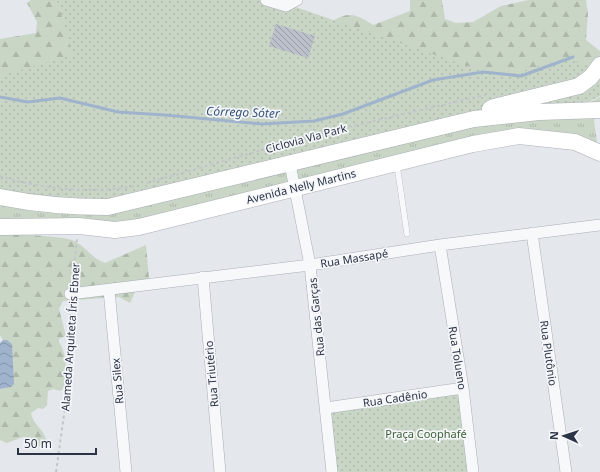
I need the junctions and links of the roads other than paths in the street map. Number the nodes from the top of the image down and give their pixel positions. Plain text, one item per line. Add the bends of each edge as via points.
1 (266, 0) edge
2 (295, 2) edge
3 (600, 65) edge
4 (600, 110) edge
5 (474, 119) junction
6 (600, 153) edge
7 (396, 163) junction
8 (290, 164) junction
9 (296, 187) junction
10 (0, 197) edge
11 (600, 224) edge
12 (0, 227) edge
13 (532, 233) junction
14 (407, 234) dead end
15 (440, 245) junction
16 (310, 265) junction
17 (202, 277) junction
18 (108, 290) junction
19 (70, 294) road end
20 (463, 388) junction
21 (326, 408) junction
22 (126, 472) edge
23 (220, 472) edge
24 (332, 472) edge
25 (473, 472) edge
26 (566, 472) edge

1 - 2 street via 286,6
3 - 5 main road via 591,77 579,86 494,107
4 - 5 main road via 540,112
5 - 8 main road
6 - 7 main road, Avenida Nelly Martins via 575,142 519,136 473,144
7 - 9 main road, Avenida Nelly Martins
7 - 14 lane
8 - 9 street, Rua das Garças
8 - 10 main road via 108,207
9 - 12 main road, Avenida Nelly Martins via 139,227 116,230 79,226
9 - 16 street, Rua das Garças
11 - 13 street, Rua Massapé
13 - 15 street, Rua Massapé
13 - 26 street, Rua Plutônio
15 - 16 street, Rua Massapé
15 - 20 street, Rua Tolueno
16 - 17 street, Rua Massapé
16 - 21 street, Rua das Garças
17 - 18 street, Rua Massapé
17 - 23 street, Rua Triutério
18 - 19 street, Rua Massapé
18 - 22 street, Rua Silex
20 - 21 street, Rua Cadênio
20 - 25 street, Rua Tolueno
21 - 24 street, Rua das Garças

